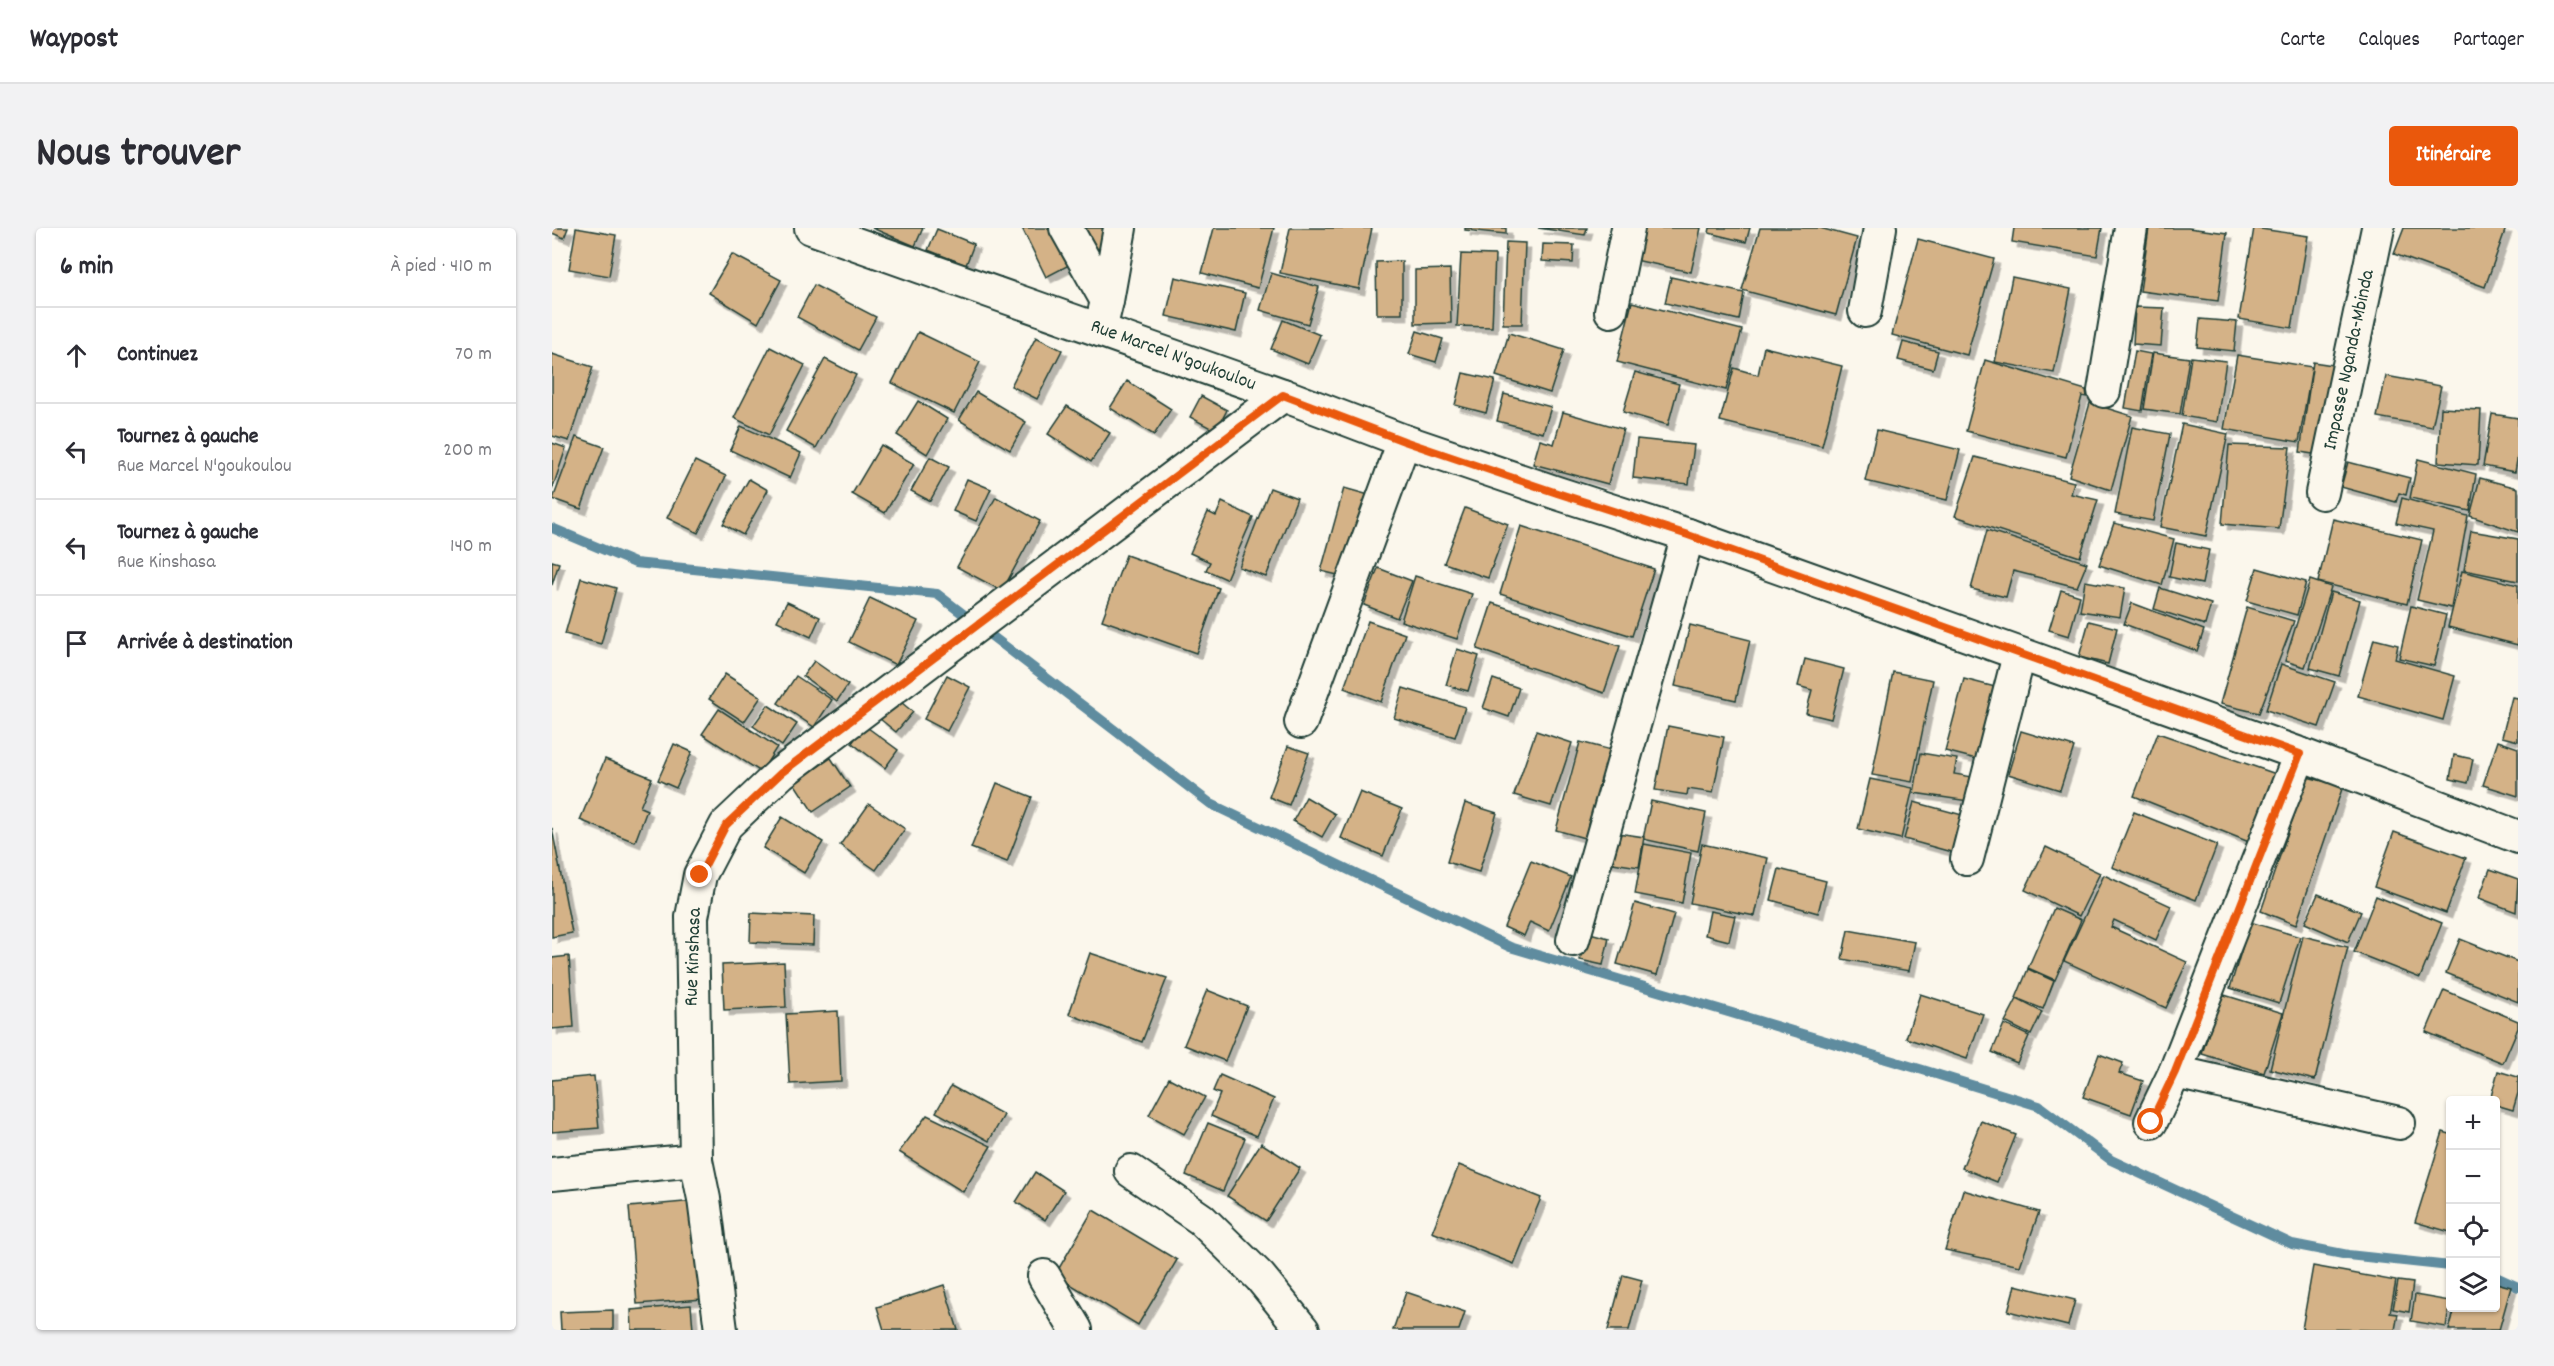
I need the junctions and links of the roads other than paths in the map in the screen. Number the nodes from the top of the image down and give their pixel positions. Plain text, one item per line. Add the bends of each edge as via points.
1 (811, 228) edge
2 (1066, 228) edge
3 (1120, 228) edge
4 (1628, 228) edge
5 (1880, 228) edge
6 (2131, 228) edge
7 (2378, 228) edge
8 (1865, 310) dead end
9 (1611, 311) dead end
10 (1103, 316) junction
11 (2104, 391) dead end
12 (1283, 395) junction
13 (1404, 441) junction
14 (2322, 493) dead end
15 (1688, 535) junction
16 (2019, 655) junction
17 (1301, 722) dead end
18 (2300, 754) junction
19 (2518, 837) edge
20 (1967, 859) dead end
21 (1573, 940) dead end
22 (2175, 1072) junction
23 (2151, 1122) dead end
24 (2399, 1123) dead end
25 (696, 1160) junction
26 (1131, 1171) dead end
27 (552, 1174) edge
28 (1044, 1276) dead end
29 (722, 1330) edge
30 (1076, 1330) edge
31 (1303, 1330) edge

1 - 10 street, Rue Marcel N'goukoulou
2 - 10 street
3 - 10 street
4 - 9 street
5 - 8 street
6 - 11 street
7 - 14 street, Impasse Nganda-Mbinda
10 - 12 street, Rue Marcel N'goukoulou
12 - 13 street, Rue Marcel N'goukoulou
12 - 25 street, Rue Kinshasa via 781,773 726,825 700,875 692,917
13 - 15 street, Rue Marcel N'goukoulou
13 - 17 street
15 - 16 street, Rue Marcel N'goukoulou
15 - 21 street
16 - 18 street, Rue Marcel N'goukoulou
16 - 20 street
18 - 19 street, Rue Marcel N'goukoulou
18 - 22 street
22 - 23 street
22 - 24 street
25 - 27 street
25 - 29 street, Rue Kinshasa
26 - 31 street via 1201,1219 1260,1277
28 - 30 street

